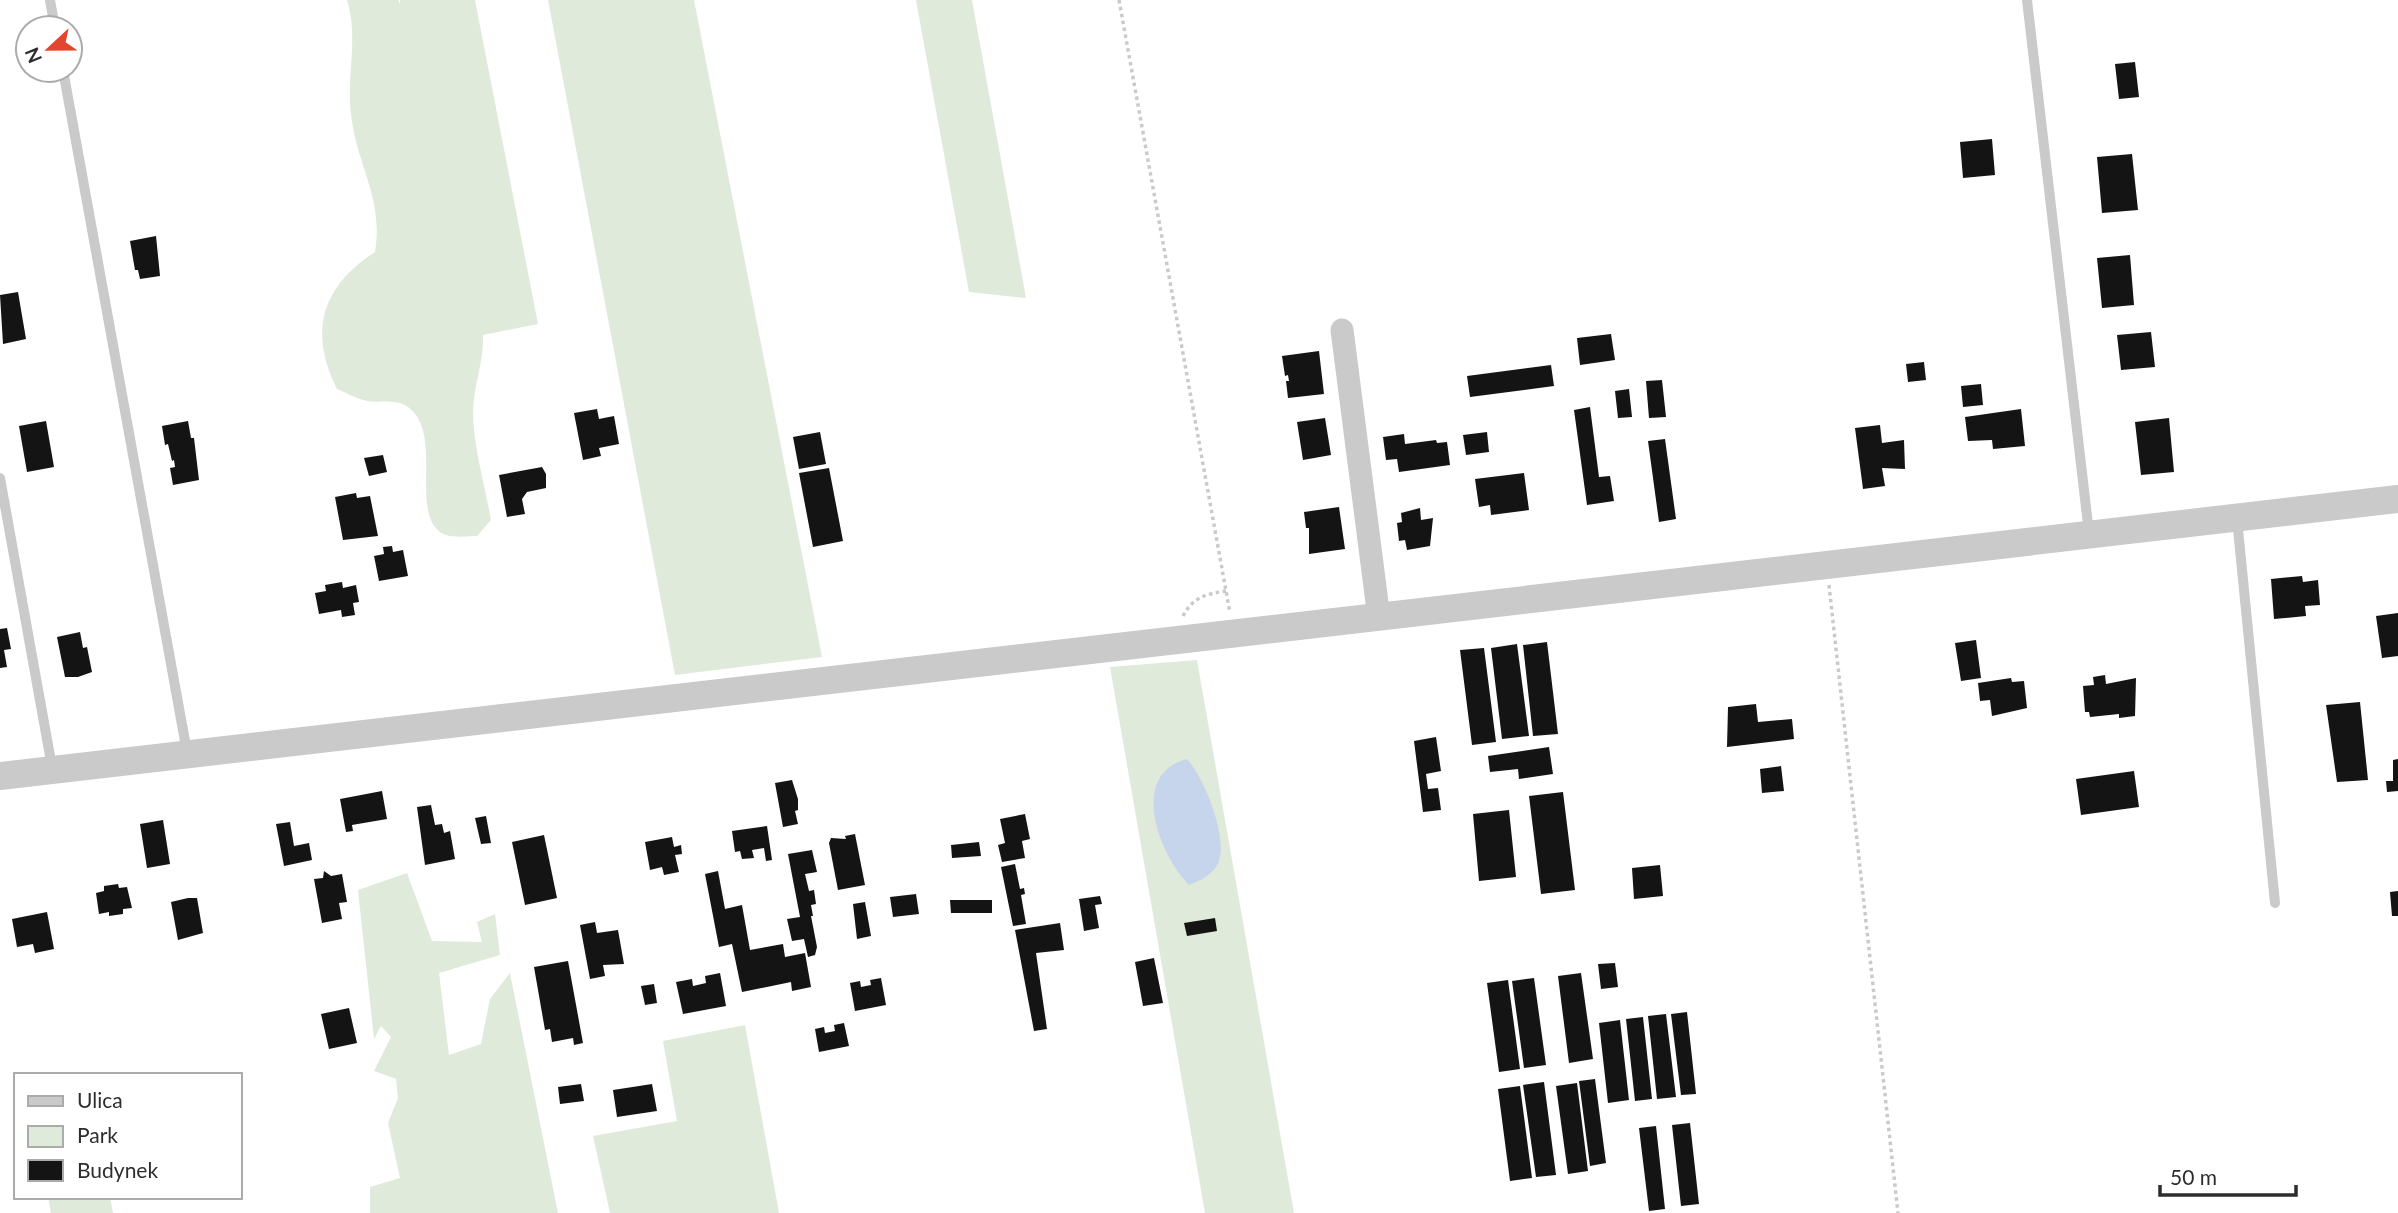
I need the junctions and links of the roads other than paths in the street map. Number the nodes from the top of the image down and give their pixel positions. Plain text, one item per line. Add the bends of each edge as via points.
1 (2027, 0) edge
2 (66, 84) edge
3 (1342, 330) dead end
4 (0, 478) edge
5 (2398, 499) edge
6 (2237, 518) junction
7 (2090, 536) junction
8 (1379, 618) junction
9 (187, 755) junction
10 (52, 770) junction
11 (0, 776) edge
12 (2275, 903) dead end

1 - 7 lane
2 - 9 lane
3 - 8 street
4 - 10 lane
5 - 6 street
6 - 7 street
6 - 12 lane
7 - 8 street
8 - 9 street
9 - 10 street
10 - 11 street

